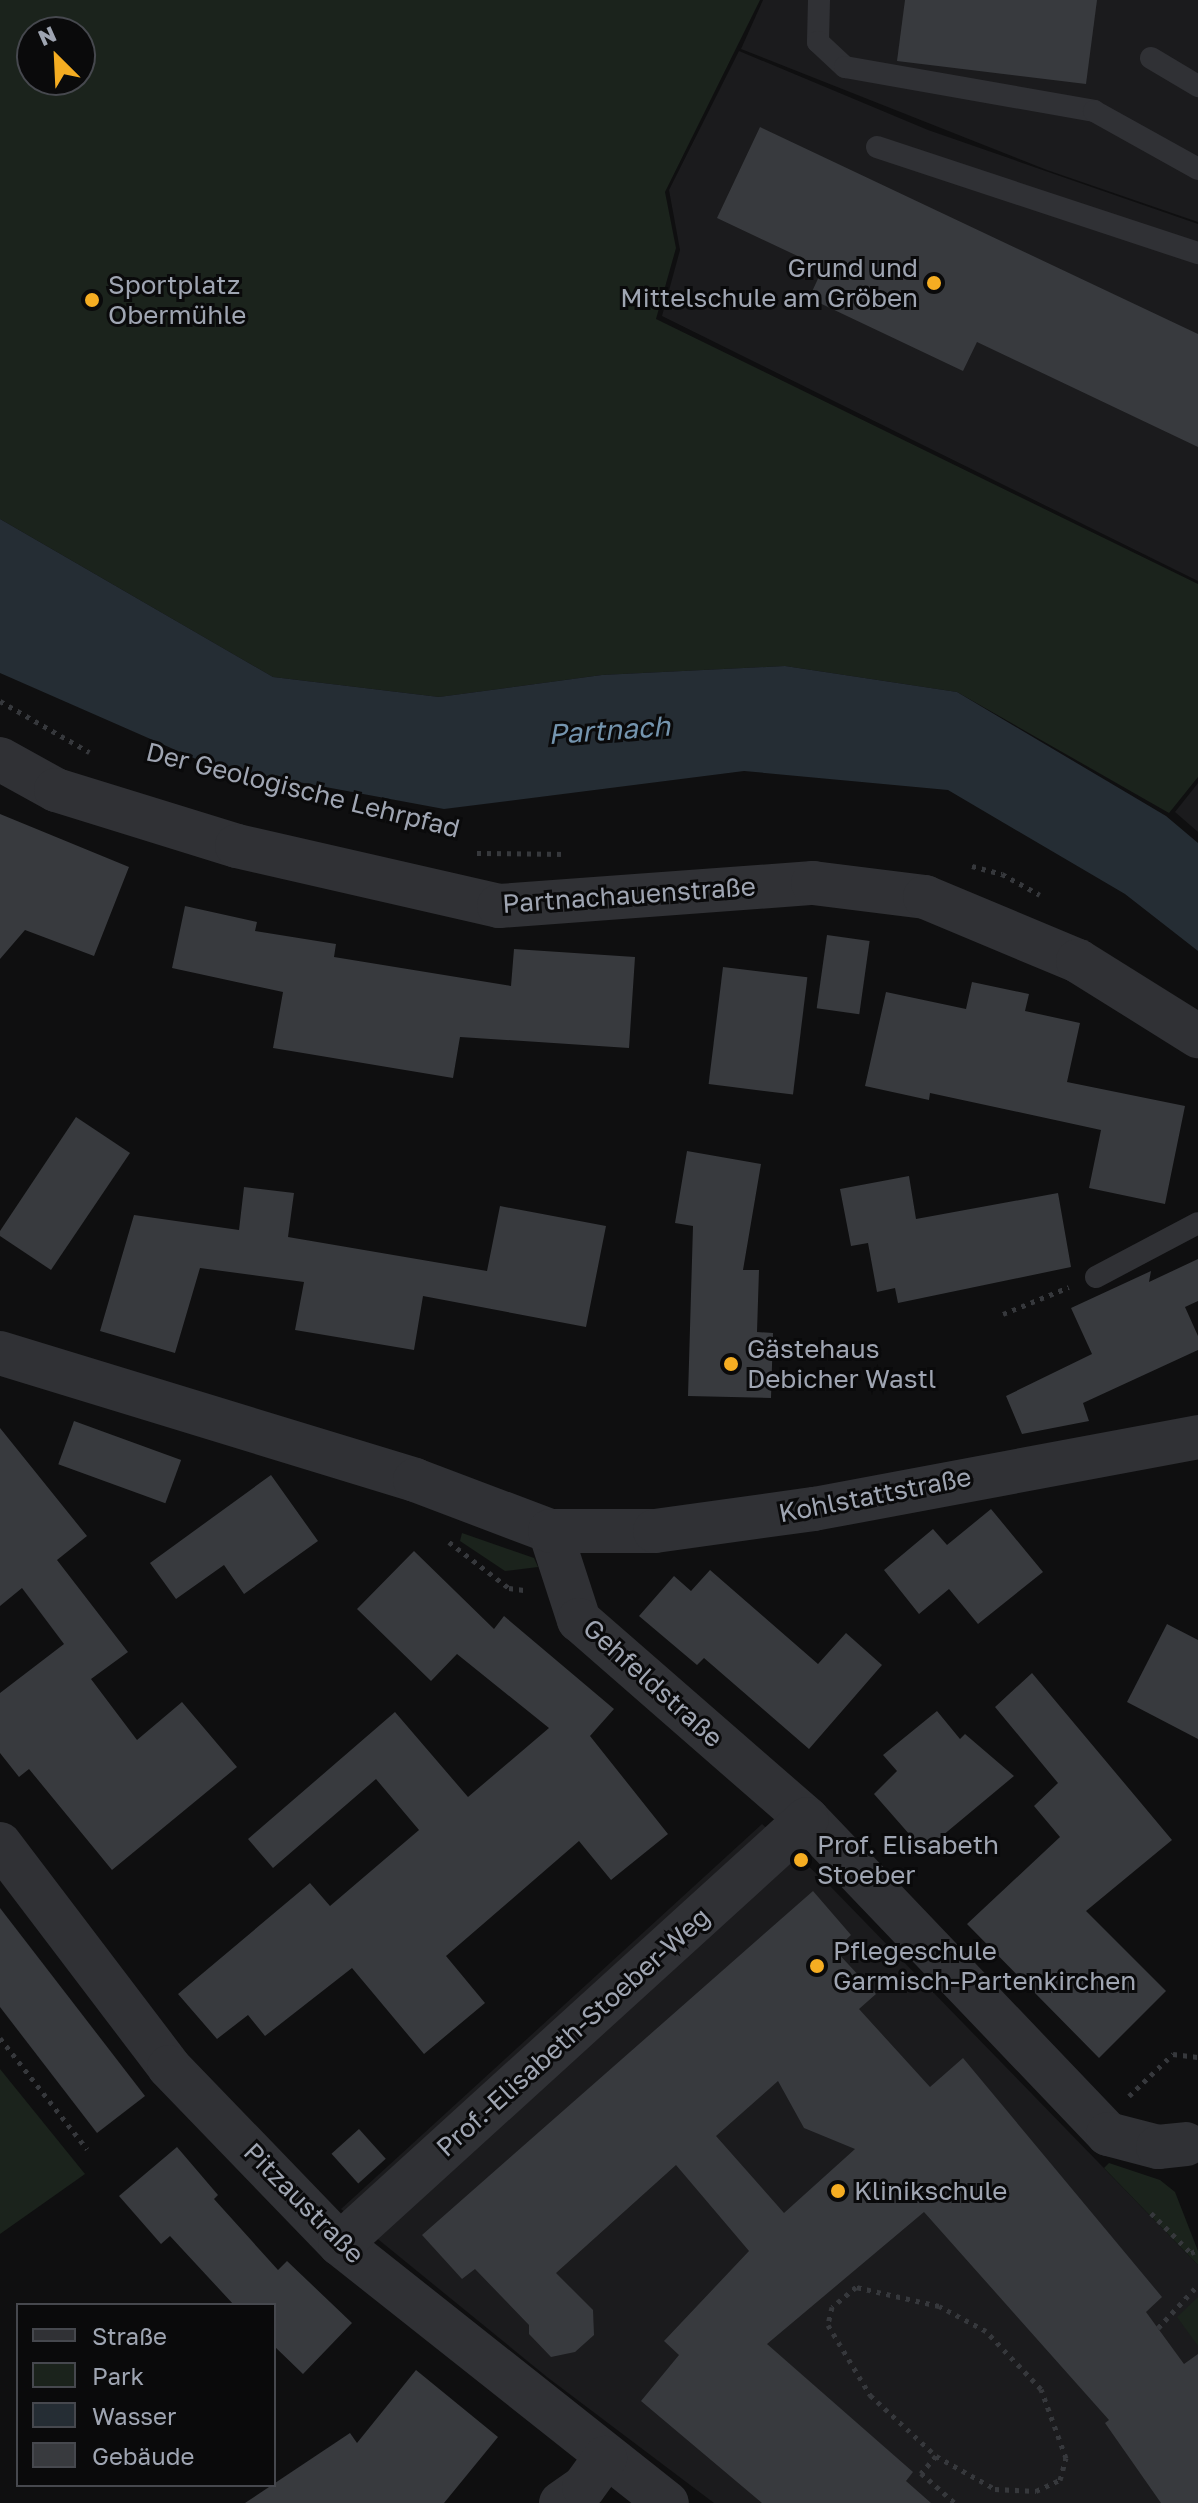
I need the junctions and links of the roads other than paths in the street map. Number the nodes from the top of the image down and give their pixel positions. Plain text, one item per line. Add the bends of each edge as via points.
1 (819, 0) edge
2 (1151, 58) dead end
3 (1198, 86) edge
4 (877, 147) dead end
5 (1198, 169) edge
6 (1198, 253) edge
7 (0, 759) edge
8 (1198, 1036) edge
9 (1198, 1223) edge
10 (1096, 1277) road end
11 (0, 1353) edge
12 (1198, 1437) edge
13 (550, 1531) junction
14 (807, 1819) junction
15 (0, 1844) edge
16 (1194, 2146) edge
17 (340, 2244) junction
18 (605, 2458) junction
19 (561, 2503) edge
20 (667, 2503) edge

1 - 5 lane via 818,42 845,67 1094,111
2 - 3 lane
4 - 6 lane
7 - 8 street, Partnachauenstraße via 56,790 237,846 499,906 813,883 925,897 1078,961
9 - 10 lane
11 - 13 street via 463,1498
12 - 13 street, Kohlstattstraße via 814,1509 655,1531
13 - 14 street, Gehfeldstraße via 579,1620
14 - 16 street, Gehfeldstraße via 1108,2134 1158,2147
14 - 17 street, Prof.-Elisabeth-Stoeber-Weg
15 - 17 street, Pitzaustraße via 169,2067
17 - 18 street, Pitzaustraße
18 - 19 street via 584,2487
18 - 20 street, Pitzaustraße

